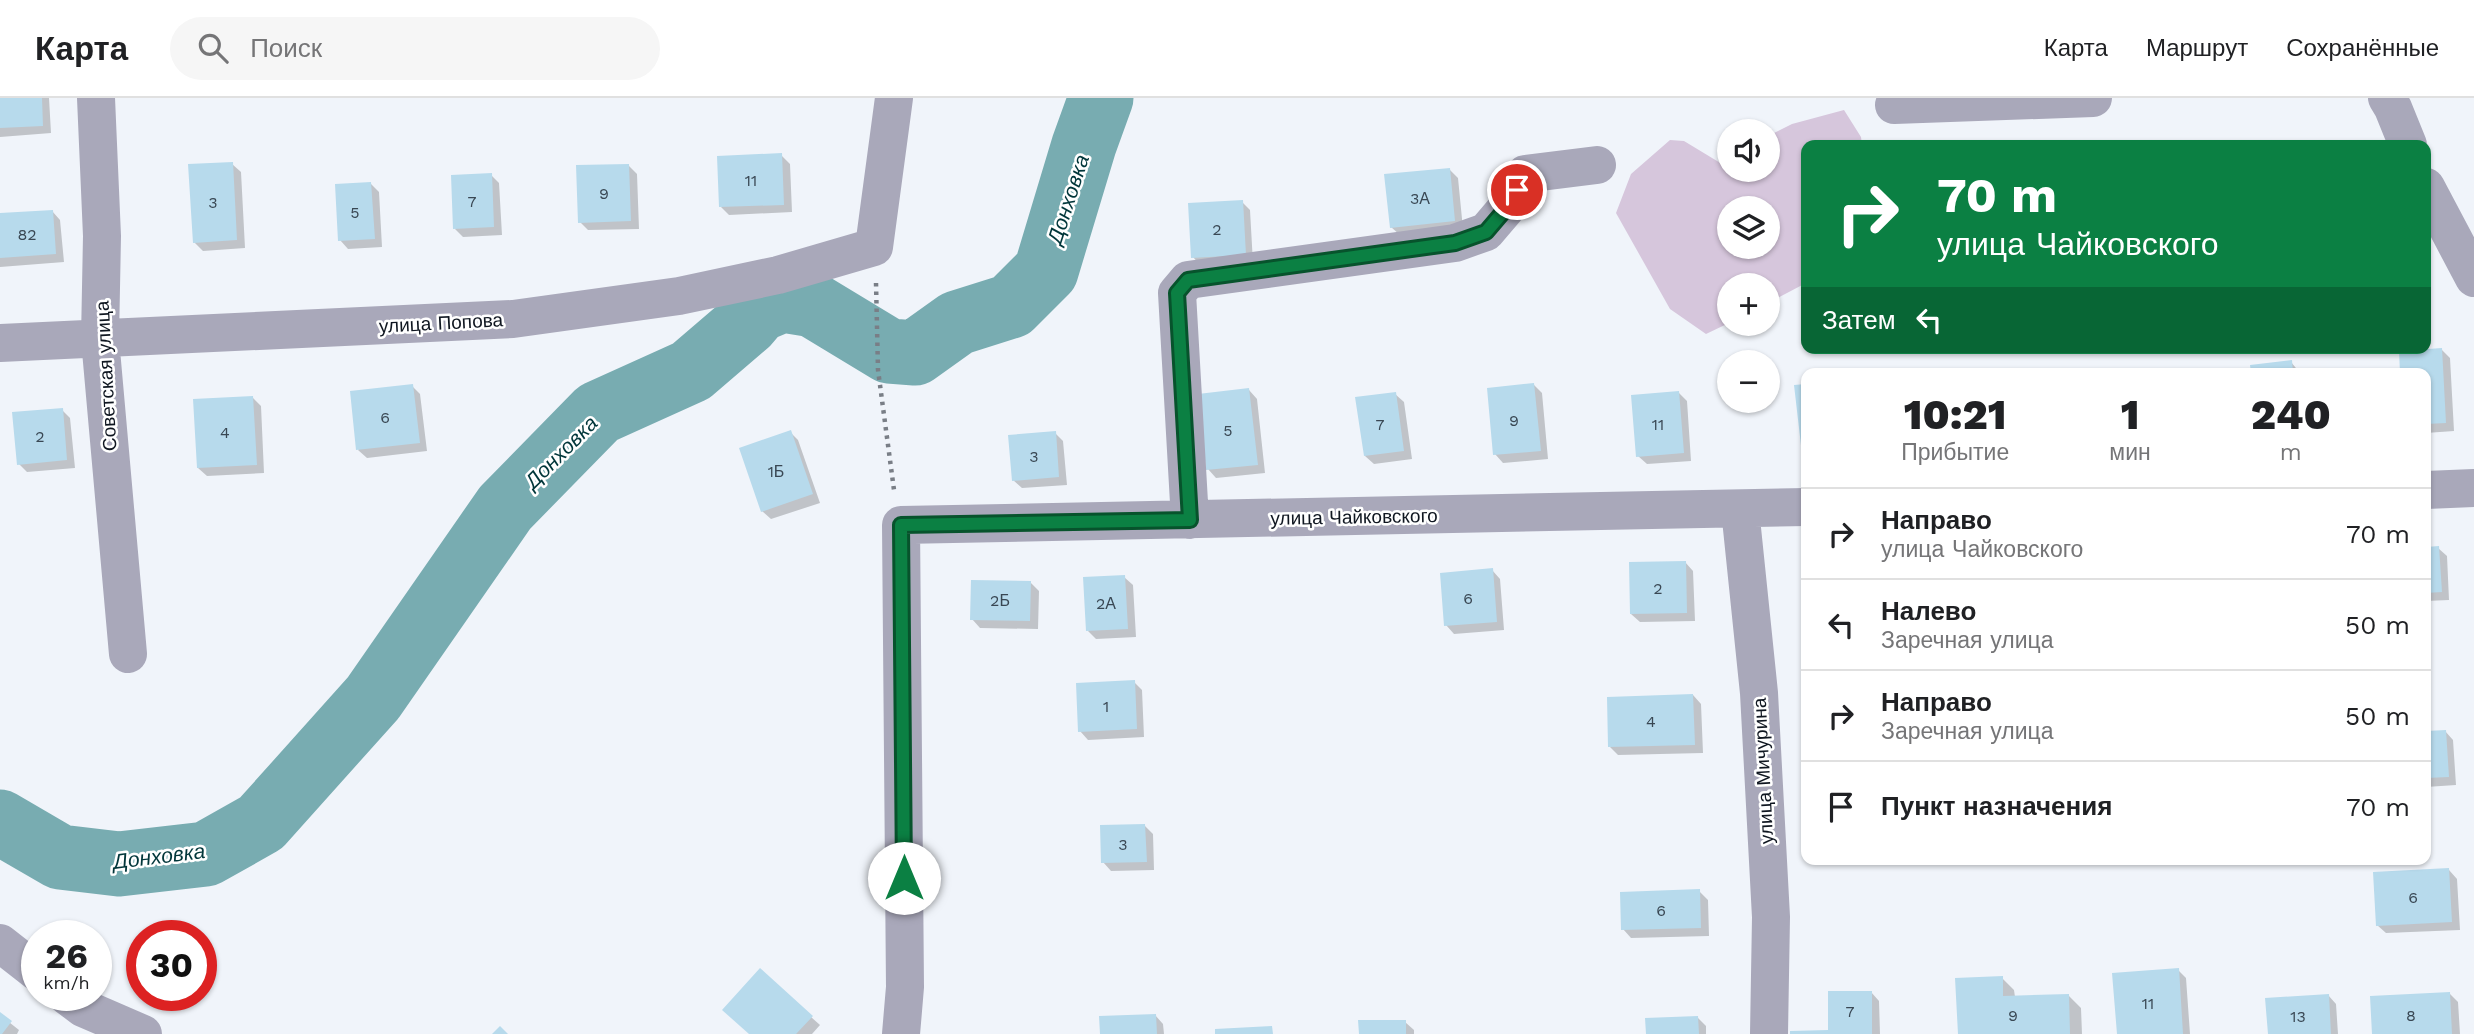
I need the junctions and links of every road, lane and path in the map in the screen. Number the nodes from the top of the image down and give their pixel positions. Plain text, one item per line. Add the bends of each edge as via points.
1 (96, 98) edge
2 (894, 98) edge
3 (2093, 98) edge
4 (2387, 98) edge
5 (1894, 104) dead end
6 (2406, 140) edge
7 (1597, 165) dead end
8 (2431, 196) edge
9 (2474, 278) edge
10 (878, 313) dead end
11 (100, 339) junction
12 (0, 343) edge
13 (2474, 488) edge
14 (2431, 490) edge
15 (1801, 508) edge
16 (1740, 509) junction
17 (1190, 520) junction
18 (901, 525) junction
19 (128, 654) dead end
20 (0, 943) edge
21 (21, 959) edge
22 (90, 1011) edge
23 (143, 1034) edge
24 (901, 1034) edge
25 (1769, 1034) edge

1 - 11 street, Советская улица via 102,236
2 - 11 street, улица Попова via 874,247 778,275 679,296 513,319
3 - 5 street
4 - 6 street
7 - 17 street via 1525,174 1509,205 1486,232 1455,243 1188,280 1177,293
8 - 9 street
10 - 18 path via 878,370
11 - 12 street, улица Попова
11 - 19 street, Советская улица
13 - 14 street
15 - 16 street, улица Чайковского
16 - 17 street, улица Чайковского
16 - 25 street, улица Мичурина via 1759,693 1770,917
17 - 18 street, улица Чайковского
18 - 24 street via 905,986
20 - 21 street
22 - 23 street

